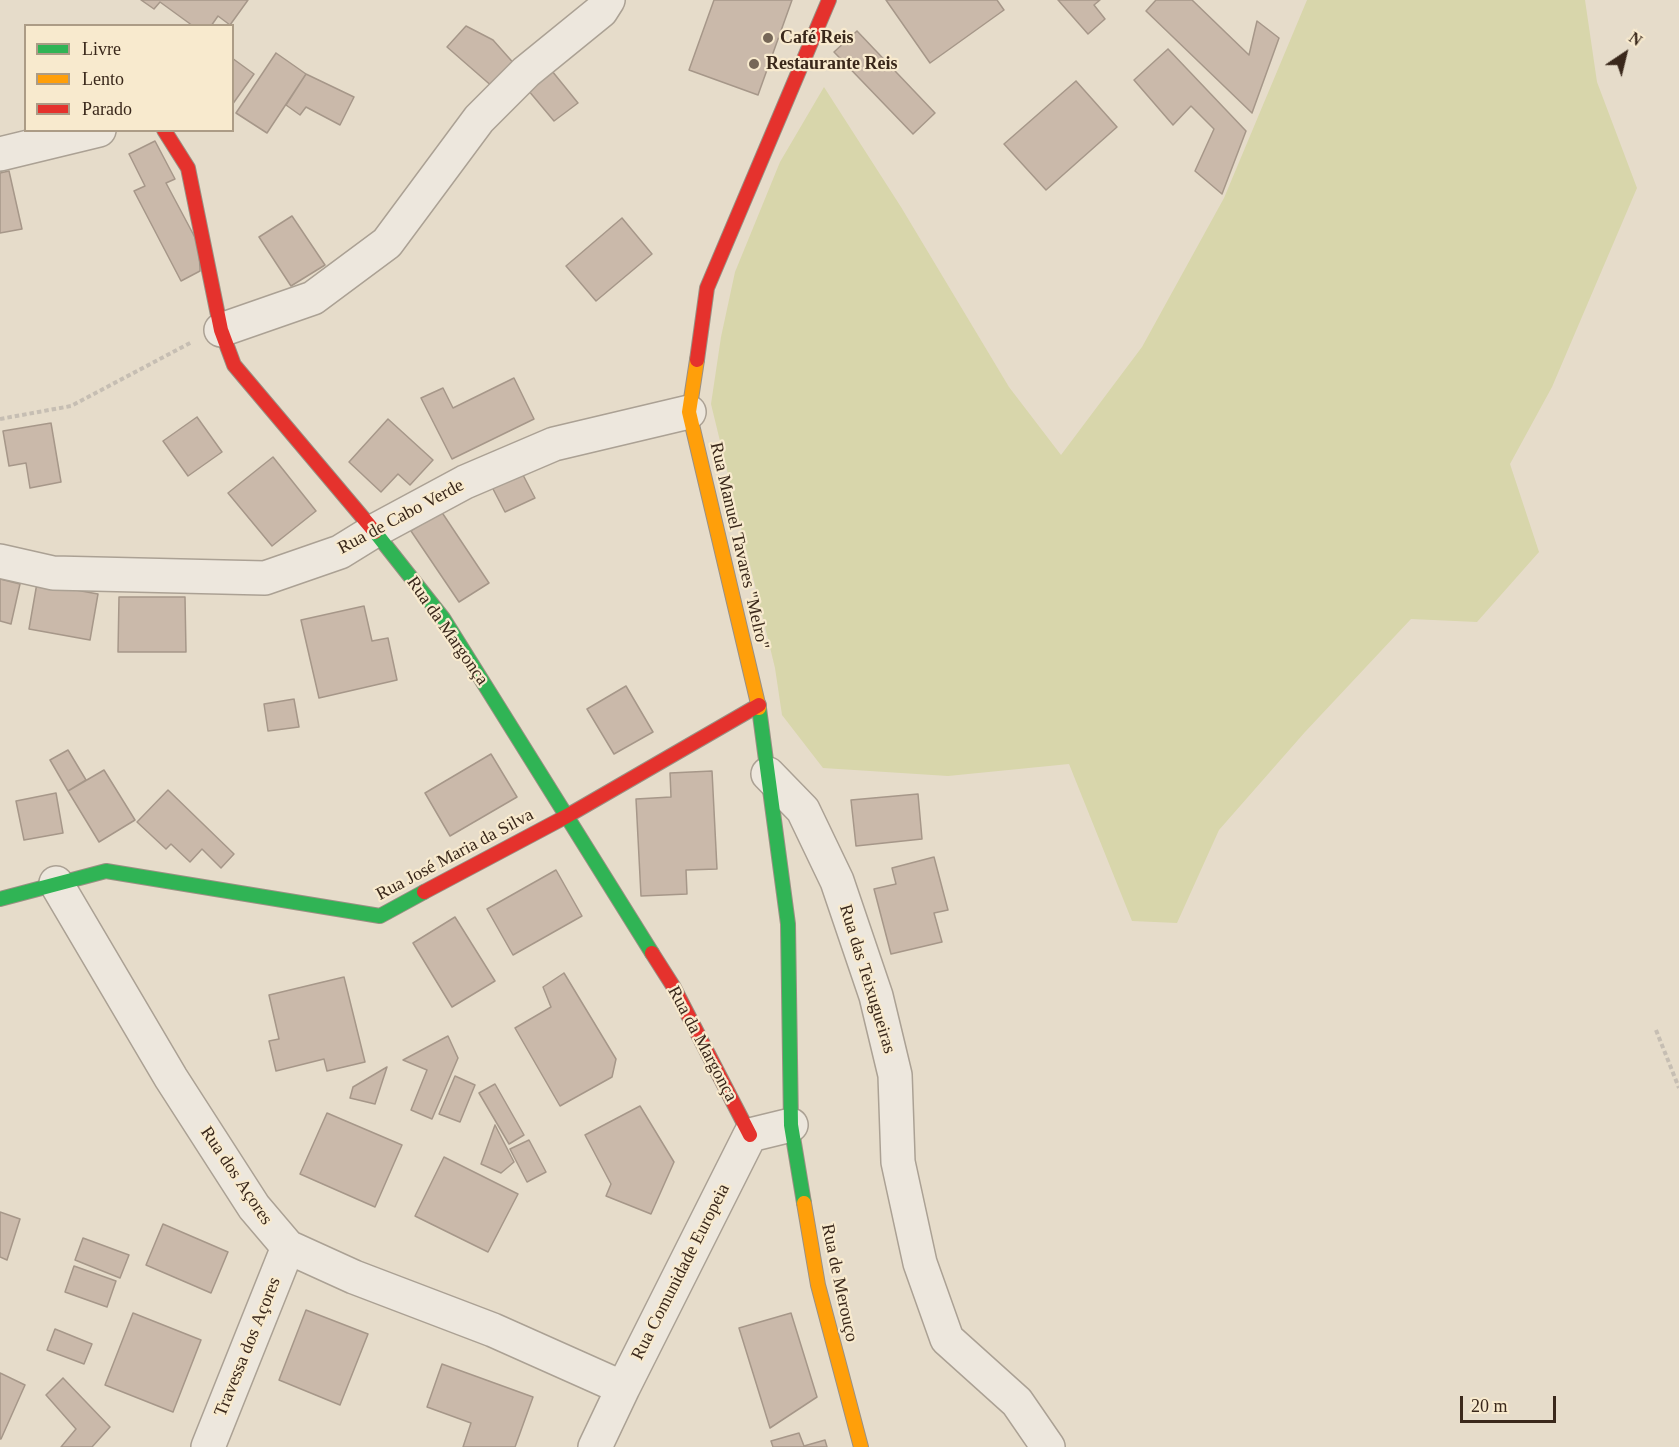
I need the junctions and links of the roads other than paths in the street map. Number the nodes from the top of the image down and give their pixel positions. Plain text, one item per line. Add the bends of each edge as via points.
1 (609, 0) edge
2 (829, 0) edge
3 (91, 132) edge
4 (165, 132) edge
5 (0, 154) edge
6 (221, 330) junction
7 (689, 412) junction
8 (374, 531) junction
9 (0, 561) edge
10 (759, 705) junction
11 (768, 774) junction
12 (567, 816) junction
13 (56, 883) junction
14 (0, 899) edge
15 (791, 1125) junction
16 (750, 1135) junction
17 (288, 1247) junction
18 (623, 1388) junction
19 (208, 1447) edge
20 (595, 1447) edge
21 (861, 1447) edge
22 (1048, 1447) edge

1 - 6 street via 479,119 387,243 313,298
2 - 7 street, Rua Manuel Tavares "Melro" via 707,288
3 - 5 street
4 - 6 street, Rua da Margonça via 188,168
6 - 8 street, Rua da Margonça via 234,365
7 - 8 street, Rua de Cabo Verde via 554,444 465,482
7 - 10 street, Rua Manuel Tavares "Melro"
8 - 9 street, Rua de Cabo Verde via 340,552 265,578 53,573
8 - 12 street, Rua da Margonça via 443,618
10 - 11 street, Rua Manuel Tavares "Melro"
10 - 12 street, Rua José Maria da Silva
11 - 15 street, Rua Manuel Tavares "Melro" via 788,924
11 - 22 street, Rua das Teixugueiras via 804,810 837,881 876,996 895,1075 898,1162 920,1263 947,1339 1017,1402
12 - 13 street, Rua José Maria da Silva via 380,916 106,871
12 - 16 street, Rua da Margonça via 673,986
13 - 14 street, Rua José Maria da Silva
13 - 17 street, Rua dos Açores via 171,1078 254,1207
15 - 16 street
15 - 21 street, Rua de Merouço via 818,1285
16 - 18 street, Rua Comunidade Europeia
17 - 18 street, Rua dos Açores via 354,1277 493,1330
17 - 19 street, Travessa dos Açores
18 - 20 street, Rua Comunidade Europeia

